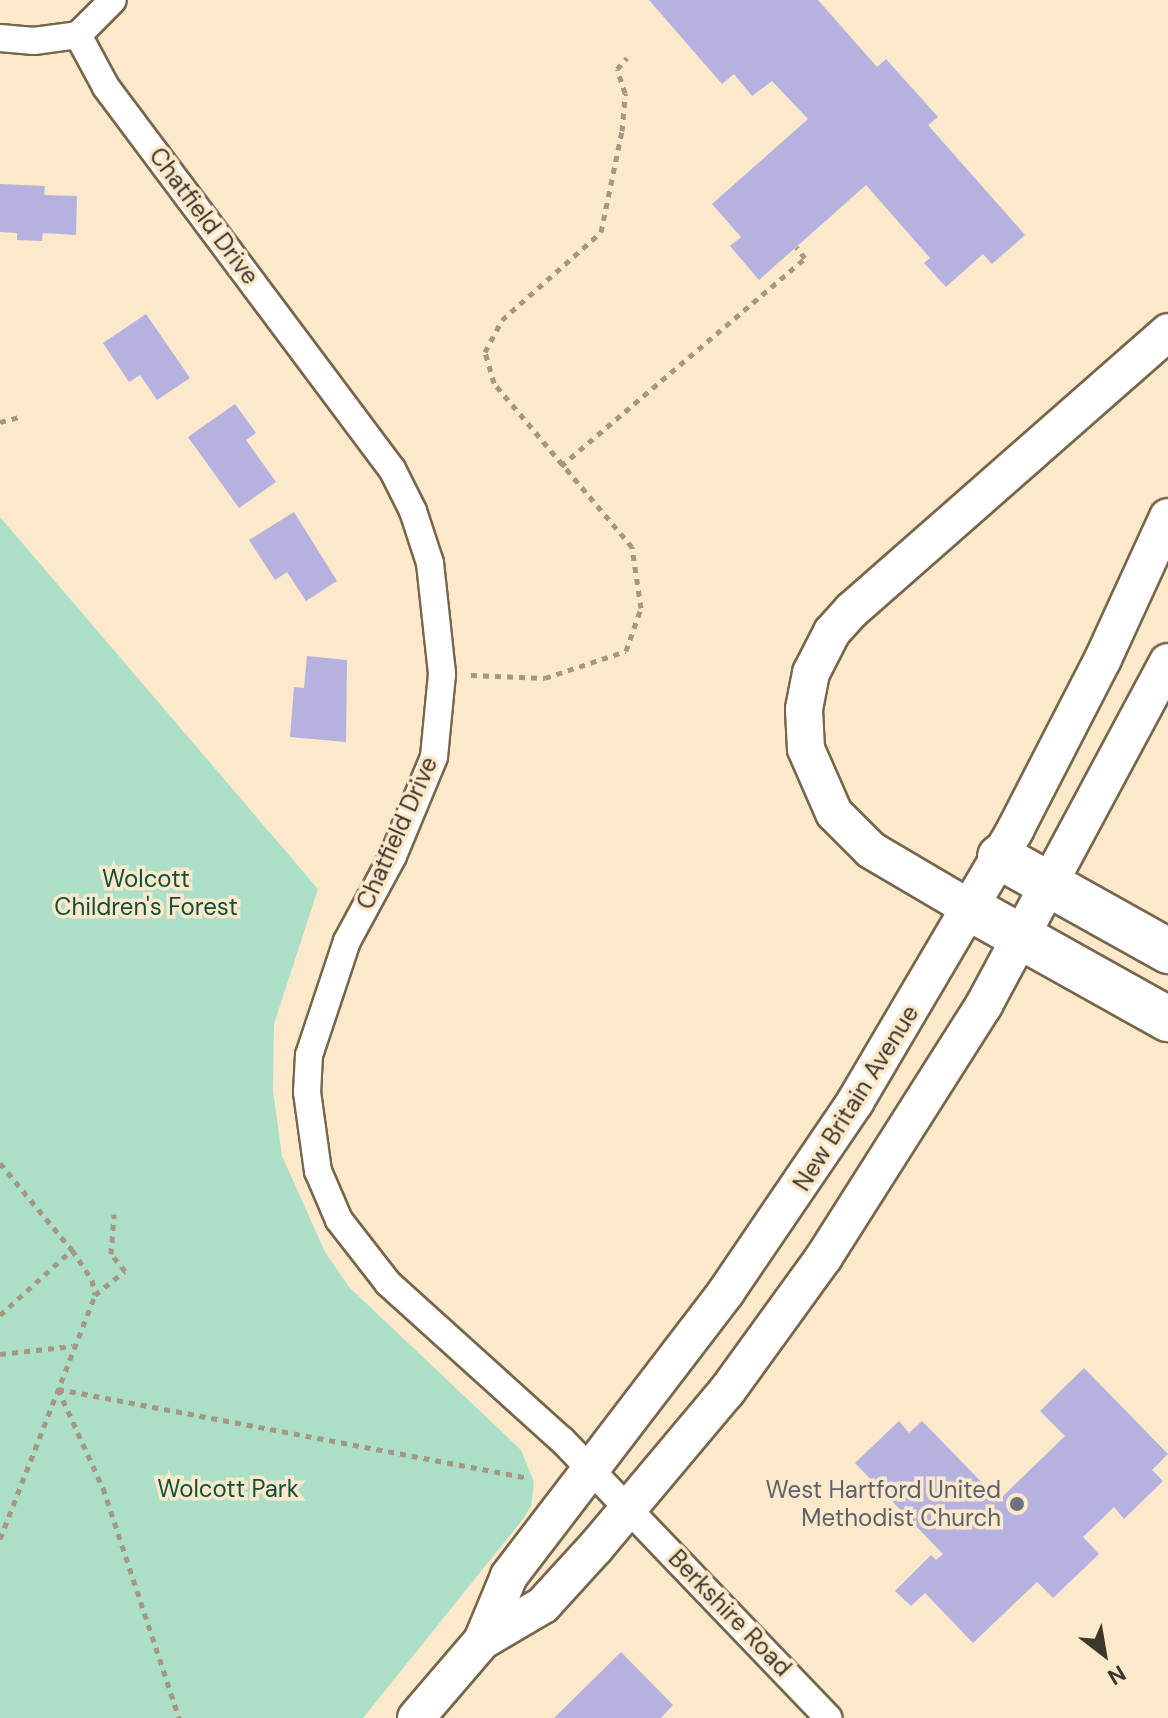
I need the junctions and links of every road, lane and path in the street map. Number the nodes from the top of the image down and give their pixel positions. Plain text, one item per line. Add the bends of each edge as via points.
1 (113, 0) edge
2 (78, 35) junction
3 (0, 38) edge
4 (627, 58) dead end
5 (796, 247) dead end
6 (1168, 332) edge
7 (22, 416) dead end
8 (0, 422) edge
9 (561, 466) junction
10 (1168, 517) edge
11 (1168, 662) edge
12 (442, 674) junction
13 (1000, 857) junction
14 (1051, 886) junction
15 (971, 909) junction
16 (1022, 937) junction
17 (1168, 951) edge
18 (1168, 1019) edge
19 (0, 1163) edge
20 (114, 1214) dead end
21 (72, 1250) junction
22 (95, 1295) junction
23 (0, 1315) edge
24 (73, 1346) junction
25 (0, 1354) edge
26 (58, 1389) junction
27 (592, 1470) junction
28 (529, 1478) dead end
29 (630, 1509) junction
30 (0, 1539) edge
31 (482, 1641) junction
32 (179, 1718) edge
33 (416, 1718) edge
34 (829, 1718) edge

1 - 2 street
2 - 3 street via 34,41
2 - 12 street, Chatfield Drive via 106,87 392,469 430,563
4 - 9 path via 617,69 625,93 622,131 601,232 502,320 485,352 494,383
5 - 9 path via 805,258
6 - 15 main road via 852,610 832,632 811,673 804,709 806,749 834,813 871,850
7 - 8 path
9 - 12 path via 632,547 641,608 626,651 545,678
10 - 13 main road, New Britain Avenue via 1109,648
11 - 14 main road, New Britain Avenue
12 - 27 street, Chatfield Drive via 434,757 319,1013 307,1092 315,1157 339,1220 364,1256
13 - 14 highway
13 - 15 main road, New Britain Avenue
14 - 16 main road, New Britain Avenue
14 - 17 highway
15 - 16 highway
15 - 27 main road, New Britain Avenue via 796,1194
16 - 18 highway
16 - 29 main road, New Britain Avenue via 918,1114 824,1257 727,1391
19 - 21 path
20 - 22 path via 111,1254 125,1271
21 - 22 path via 92,1280
21 - 23 path
22 - 24 path
24 - 25 path
24 - 26 path
26 - 28 path
26 - 30 path
26 - 32 path via 103,1488
27 - 29 street, Chatfield Drive
27 - 31 main road, New Britain Avenue via 509,1576
29 - 31 main road, New Britain Avenue via 543,1605
29 - 34 street, Berkshire Road
31 - 33 main road, New Britain Avenue

